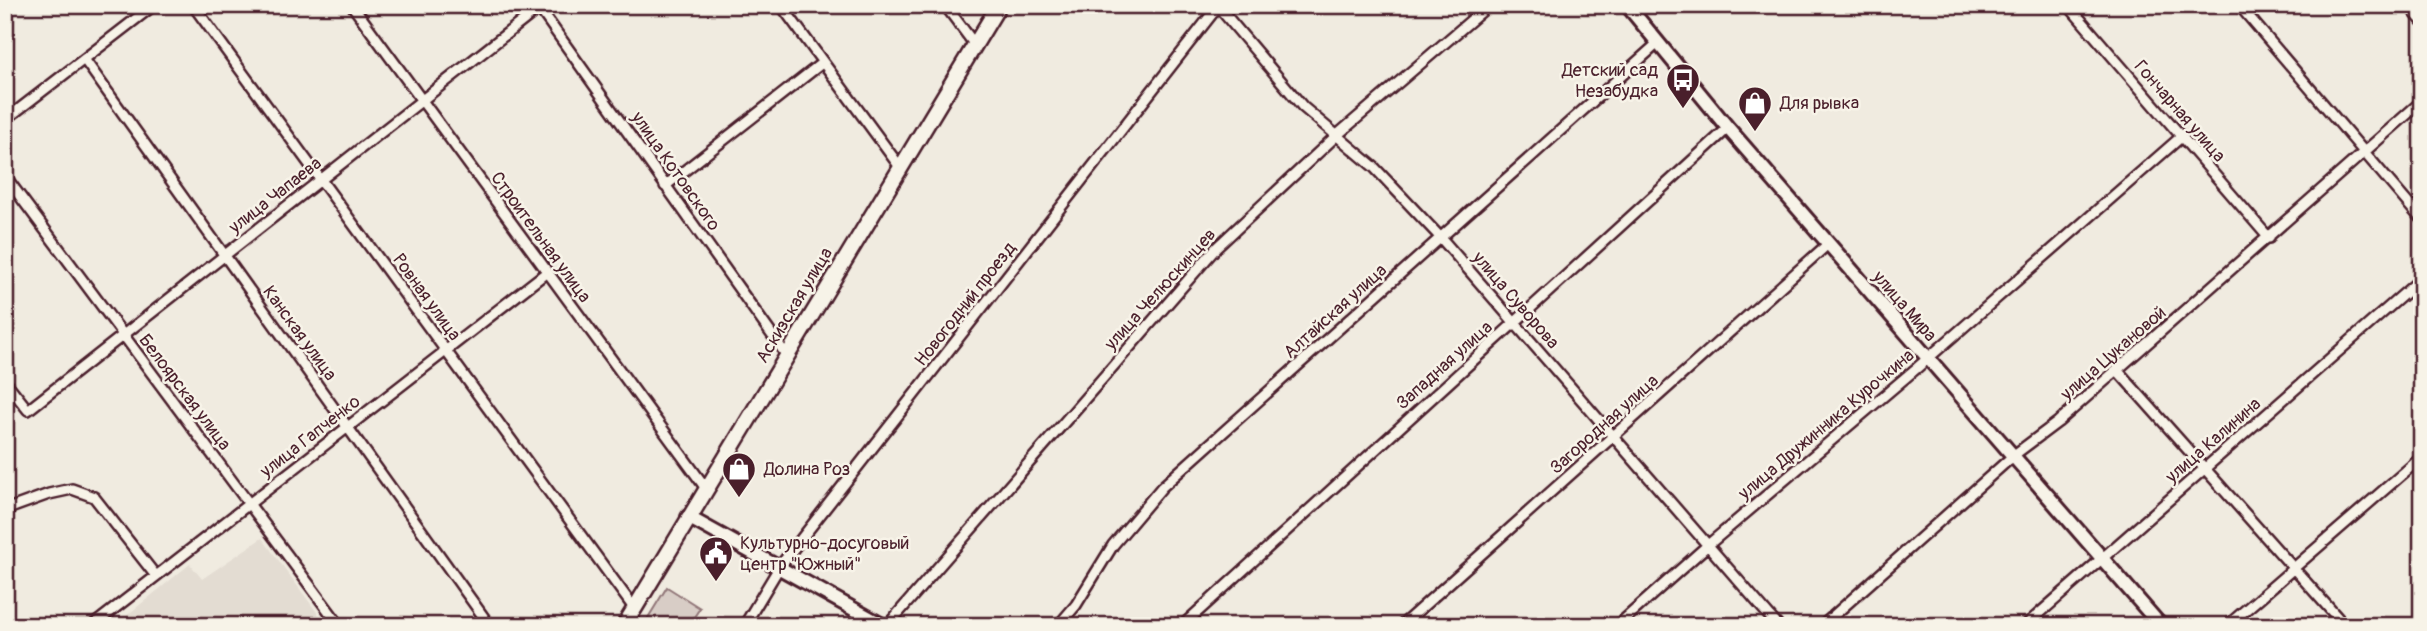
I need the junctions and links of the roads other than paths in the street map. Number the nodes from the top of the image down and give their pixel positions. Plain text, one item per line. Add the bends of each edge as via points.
1 (153, 5) edge
2 (193, 5) edge
3 (352, 5) edge
4 (781, 5) edge
5 (945, 5) edge
6 (999, 5) edge
7 (1489, 5) edge
8 (1628, 5) edge
9 (2068, 5) edge
10 (2239, 5) edge
11 (2408, 5) edge
12 (539, 6) edge
13 (1218, 6) edge
14 (2422, 21) edge
15 (1658, 43) junction
16 (975, 45) junction
17 (84, 59) junction
18 (822, 63) junction
19 (421, 100) junction
20 (2422, 102) edge
21 (5, 120) edge
22 (1728, 128) junction
23 (1336, 136) junction
24 (2181, 137) junction
25 (2364, 153) junction
26 (900, 167) junction
27 (5, 176) edge
28 (320, 179) junction
29 (665, 186) junction
30 (2422, 220) edge
31 (1441, 238) junction
32 (2269, 238) junction
33 (1828, 244) junction
34 (224, 255) junction
35 (547, 272) junction
36 (2422, 278) edge
37 (1514, 323) junction
38 (124, 335) junction
39 (446, 351) junction
40 (787, 356) junction
41 (1928, 358) junction
42 (2117, 370) junction
43 (5, 381) edge
44 (347, 427) junction
45 (1614, 436) junction
46 (2014, 455) junction
47 (2422, 457) edge
48 (2204, 468) junction
49 (705, 488) junction
50 (249, 504) junction
51 (5, 510) edge
52 (688, 517) junction
53 (1708, 545) junction
54 (2102, 558) junction
55 (780, 566) junction
56 (2294, 568) junction
57 (156, 576) junction
58 (635, 608) junction
59 (92, 626) edge
60 (340, 626) edge
61 (490, 626) edge
62 (624, 626) edge
63 (744, 626) edge
64 (885, 626) edge
65 (1058, 626) edge
66 (1182, 626) edge
67 (1401, 626) edge
68 (1618, 626) edge
69 (1778, 626) edge
70 (1822, 626) edge
71 (2025, 626) edge
72 (2161, 626) edge
73 (2227, 626) edge
74 (2345, 626) edge

1 - 17 street
2 - 28 street, Ровная улица
3 - 19 street, Строительная улица
4 - 18 street
5 - 16 street
6 - 16 main road, Аскизская улица
7 - 23 street, улица Челюскинцев
8 - 15 main road, улица Мира
9 - 24 street, Гончарная улица
10 - 25 street
11 - 14 street
12 - 19 street, улица Чапаева
12 - 29 street, улица Котовского
13 - 23 street, улица Суворова via 1303,107
13 - 55 street, Новогодний проезд
15 - 22 main road, улица Мира
15 - 31 street, Алтайская улица
16 - 26 main road, Аскизская улица
17 - 21 street
17 - 34 street, Канская улица
18 - 26 street
18 - 29 street
19 - 28 street, улица Чапаева
19 - 35 street, Строительная улица
20 - 25 street, улица Цукановой
22 - 33 main road, улица Мира
22 - 37 street, Западная улица
23 - 31 street, улица Суворова via 1374,167
23 - 64 street, улица Челюскинцев via 1216,248
24 - 32 street, Гончарная улица
24 - 41 street, улица Дружинника Курочкина
25 - 30 street
25 - 32 street, улица Цукановой
26 - 40 main road, Аскизская улица
27 - 38 street, Белоярская улица
28 - 34 street, улица Чапаева
28 - 39 street, Ровная улица
29 - 40 street, улица Котовского
31 - 37 street, улица Суворова
31 - 65 street, Алтайская улица via 1162,487 1113,545 1076,606
32 - 42 street, улица Цукановой
33 - 41 main road, улица Мира
33 - 45 street, Загородная улица
34 - 38 street, улица Чапаева
34 - 44 street, Канская улица
35 - 39 street, улица Гапченко
35 - 49 street, Строительная улица
36 - 48 street, улица Калинина
37 - 45 street, улица Суворова
37 - 66 street, Западная улица
38 - 43 street, улица Чапаева via 29,410
38 - 50 street, Белоярская улица
39 - 44 street, улица Гапченко
39 - 58 street, Ровная улица
40 - 49 main road, Аскизская улица
41 - 46 main road, улица Мира
41 - 53 street, улица Дружинника Курочкина
42 - 46 street, улица Цукановой
42 - 48 street
44 - 50 street, улица Гапченко
44 - 61 street, Канская улица
45 - 53 street, улица Суворова
45 - 67 street, Загородная улица
46 - 54 main road, улица Мира
46 - 70 street, улица Цукановой
47 - 56 street
48 - 54 street, улица Калинина
48 - 56 street
49 - 52 main road, Аскизская улица
50 - 57 street, улица Гапченко
50 - 60 street, Белоярская улица
51 - 57 street via 72,489 94,497
52 - 55 main road
52 - 58 main road, Аскизская улица
53 - 68 street, улица Дружинника Курочкина
53 - 69 street, улица Суворова
54 - 71 street, улица Калинина
54 - 72 main road, улица Мира
55 - 63 street, Новогодний проезд
55 - 64 main road
56 - 73 street
56 - 74 street
57 - 59 street, улица Гапченко
58 - 62 main road, Аскизская улица

